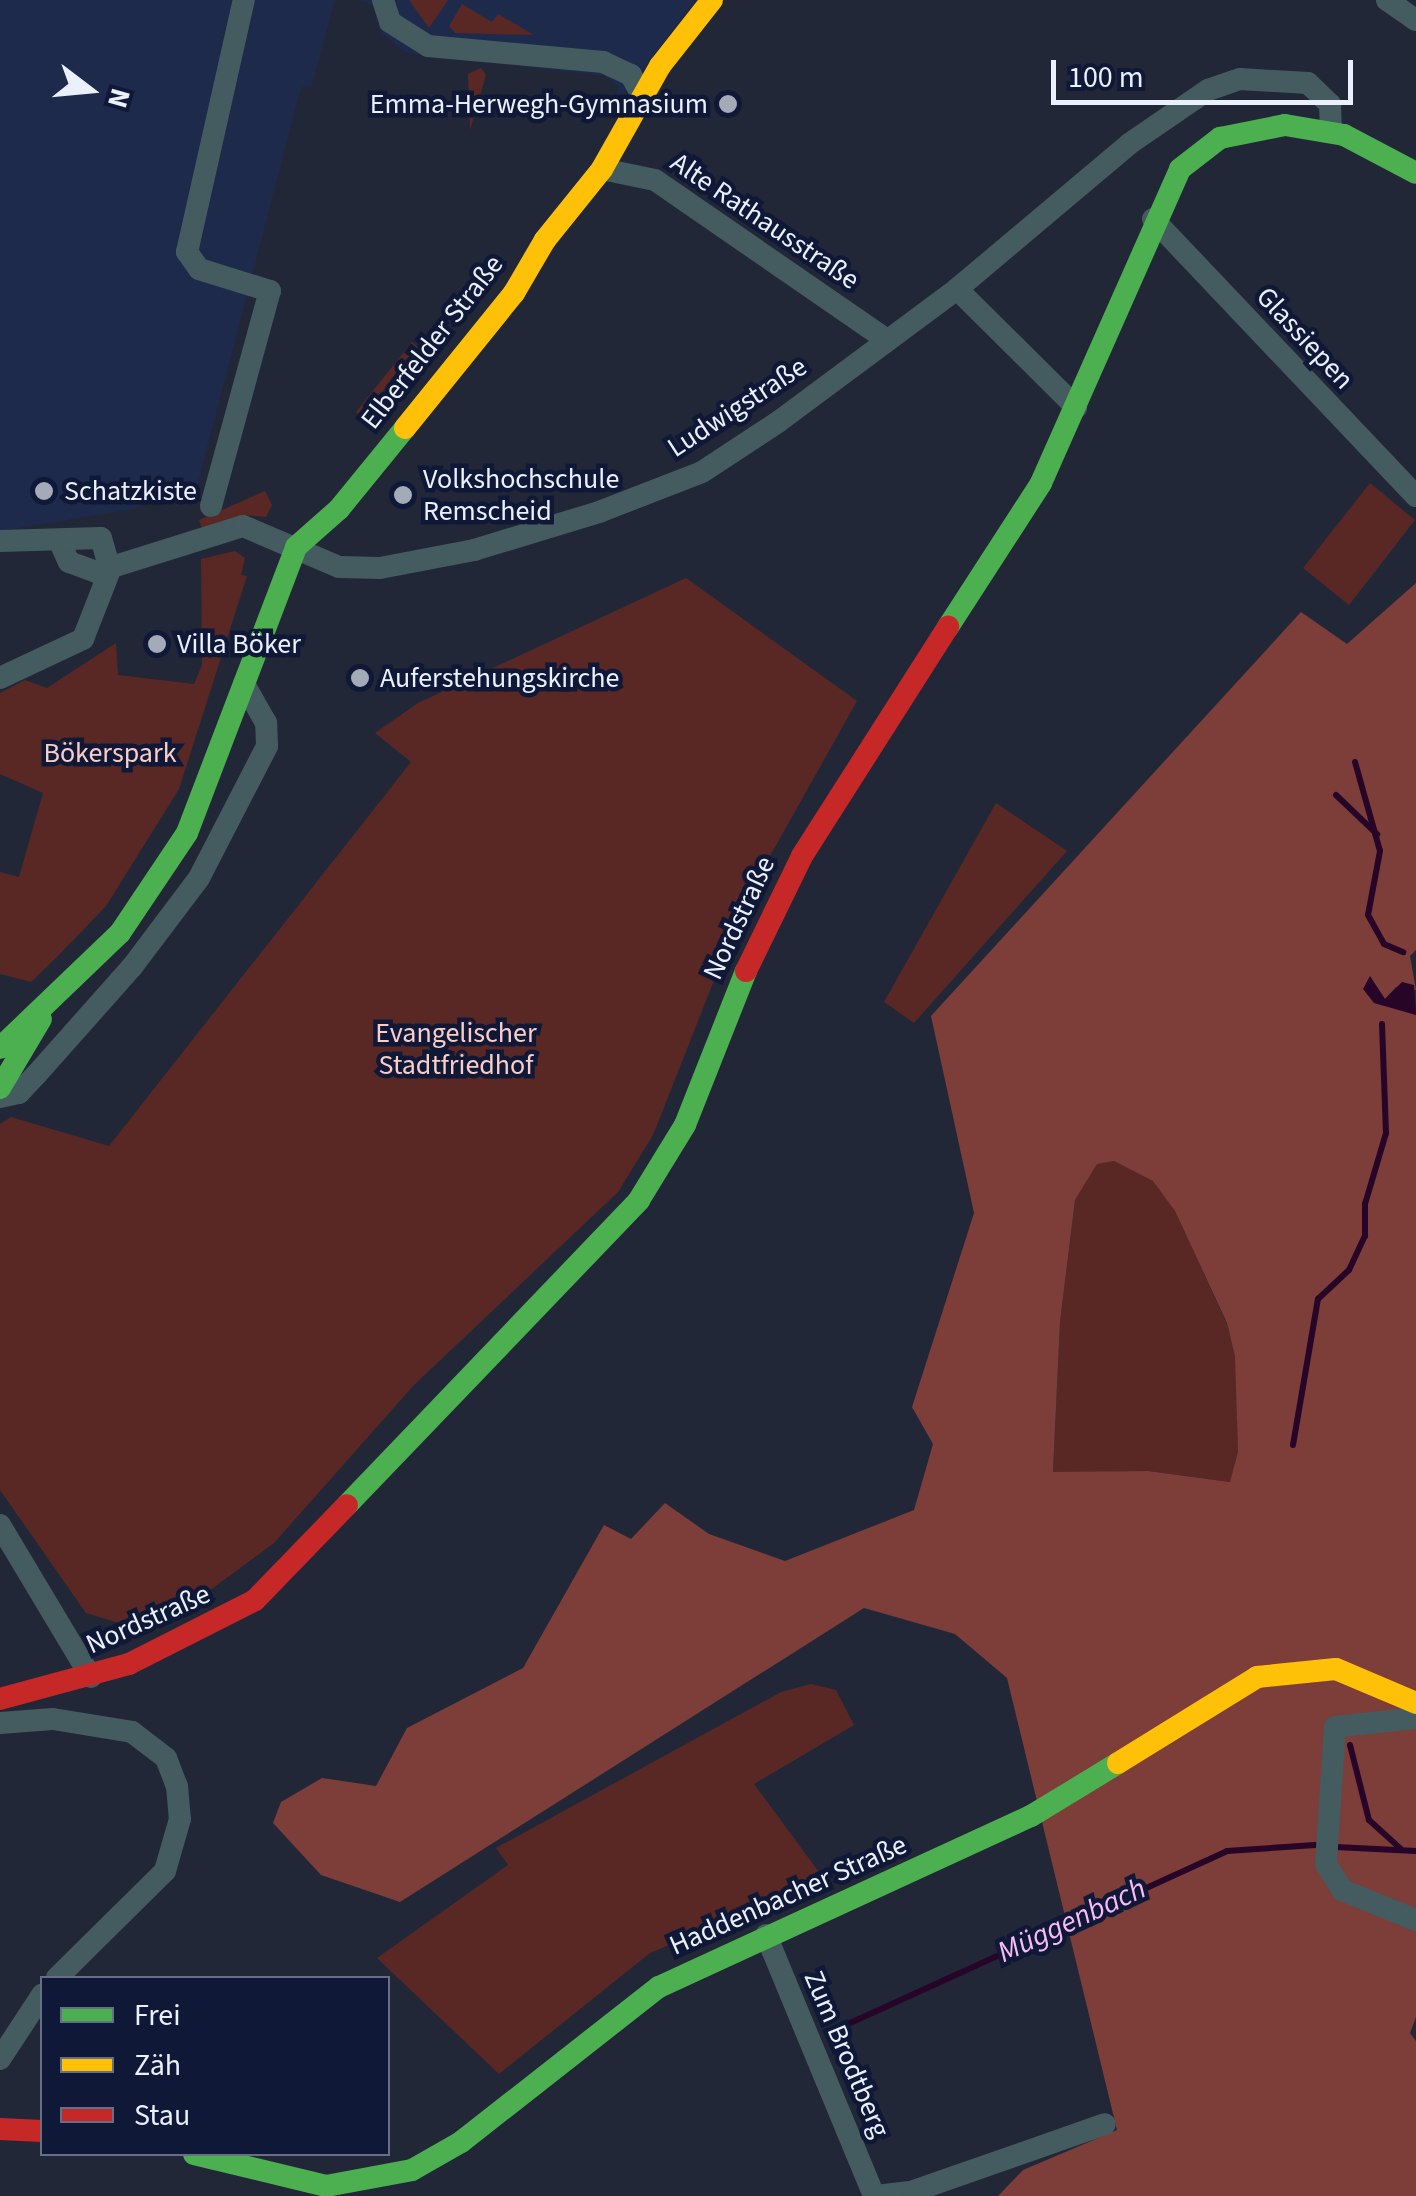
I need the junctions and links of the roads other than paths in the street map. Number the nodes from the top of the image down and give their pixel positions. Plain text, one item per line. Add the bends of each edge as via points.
1 (244, 0) edge
2 (383, 0) edge
3 (712, 0) edge
4 (1387, 0) edge
5 (1416, 20) edge
6 (643, 98) junction
7 (1331, 132) junction
8 (602, 169) junction
9 (1416, 173) edge
10 (1153, 220) junction
11 (956, 289) junction
12 (887, 340) junction
13 (1076, 407) junction
14 (1416, 496) edge
15 (211, 506) dead end
16 (59, 540) junction
17 (0, 542) edge
18 (296, 547) junction
19 (110, 570) junction
20 (0, 678) edge
21 (244, 684) junction
22 (40, 1015) junction
23 (0, 1026) edge
24 (0, 1048) edge
25 (0, 1088) edge
26 (0, 1098) edge
27 (0, 1526) edge
28 (91, 1677) junction
29 (0, 1698) edge
30 (1416, 1703) edge
31 (1416, 1718) edge
32 (0, 1722) edge
33 (1416, 1920) edge
34 (766, 1935) junction
35 (60, 1976) edge
36 (40, 1998) edge
37 (0, 2059) edge
38 (1105, 2124) dead end
39 (0, 2129) edge
40 (40, 2131) edge
41 (202, 2156) edge
42 (875, 2196) edge

1 - 15 street via 187,252 199,269 270,291
2 - 6 street via 390,22 408,38 445,50 604,62 630,76
3 - 6 main road, Elberfelder Straße
4 - 5 street
6 - 8 main road, Elberfelder Straße
7 - 9 main road, Nordstraße
7 - 10 main road, Nordstraße via 1263,126 1220,138 1180,169
7 - 11 street, Ludwigstraße via 1330,104 1308,83 1240,79 1208,90 1129,144
8 - 12 street, Alte Rathausstraße via 655,180
8 - 18 main road, Elberfelder Straße via 503,307 339,509
10 - 13 main road, Nordstraße
10 - 14 street, Glassiepen
11 - 12 street, Ludwigstraße
11 - 13 street
12 - 18 street, Ludwigstraße via 702,472 612,507 474,550 380,568 339,567
13 - 28 main road, Nordstraße via 1041,483 802,856 763,929 685,1125 639,1200 416,1428 287,1572 222,1621
16 - 17 street
16 - 19 street via 69,562
16 - 19 street via 101,538
18 - 19 street via 243,526
18 - 21 main road
19 - 20 street via 83,639
21 - 22 main road via 188,832 120,932
21 - 26 street via 266,722 267,746 199,878 132,967 36,1075 19,1093
22 - 23 main road
22 - 24 main road
22 - 25 main road via 21,1062
27 - 28 street
28 - 29 main road, Nordstraße
30 - 34 main road, Haddenbacher Straße via 1336,1669 1257,1676 1031,1816
31 - 33 street via 1334,1727 1326,1864 1342,1890
32 - 35 street via 110,1724 140,1736 166,1758 180,1800 165,1870
34 - 41 main road, Haddenbacher Straße via 659,1987 460,2142 412,2170 326,2186
34 - 42 street, Zum Brodtberg
36 - 37 street
38 - 42 street, Zum Brodtberg via 914,2191
39 - 40 main road

